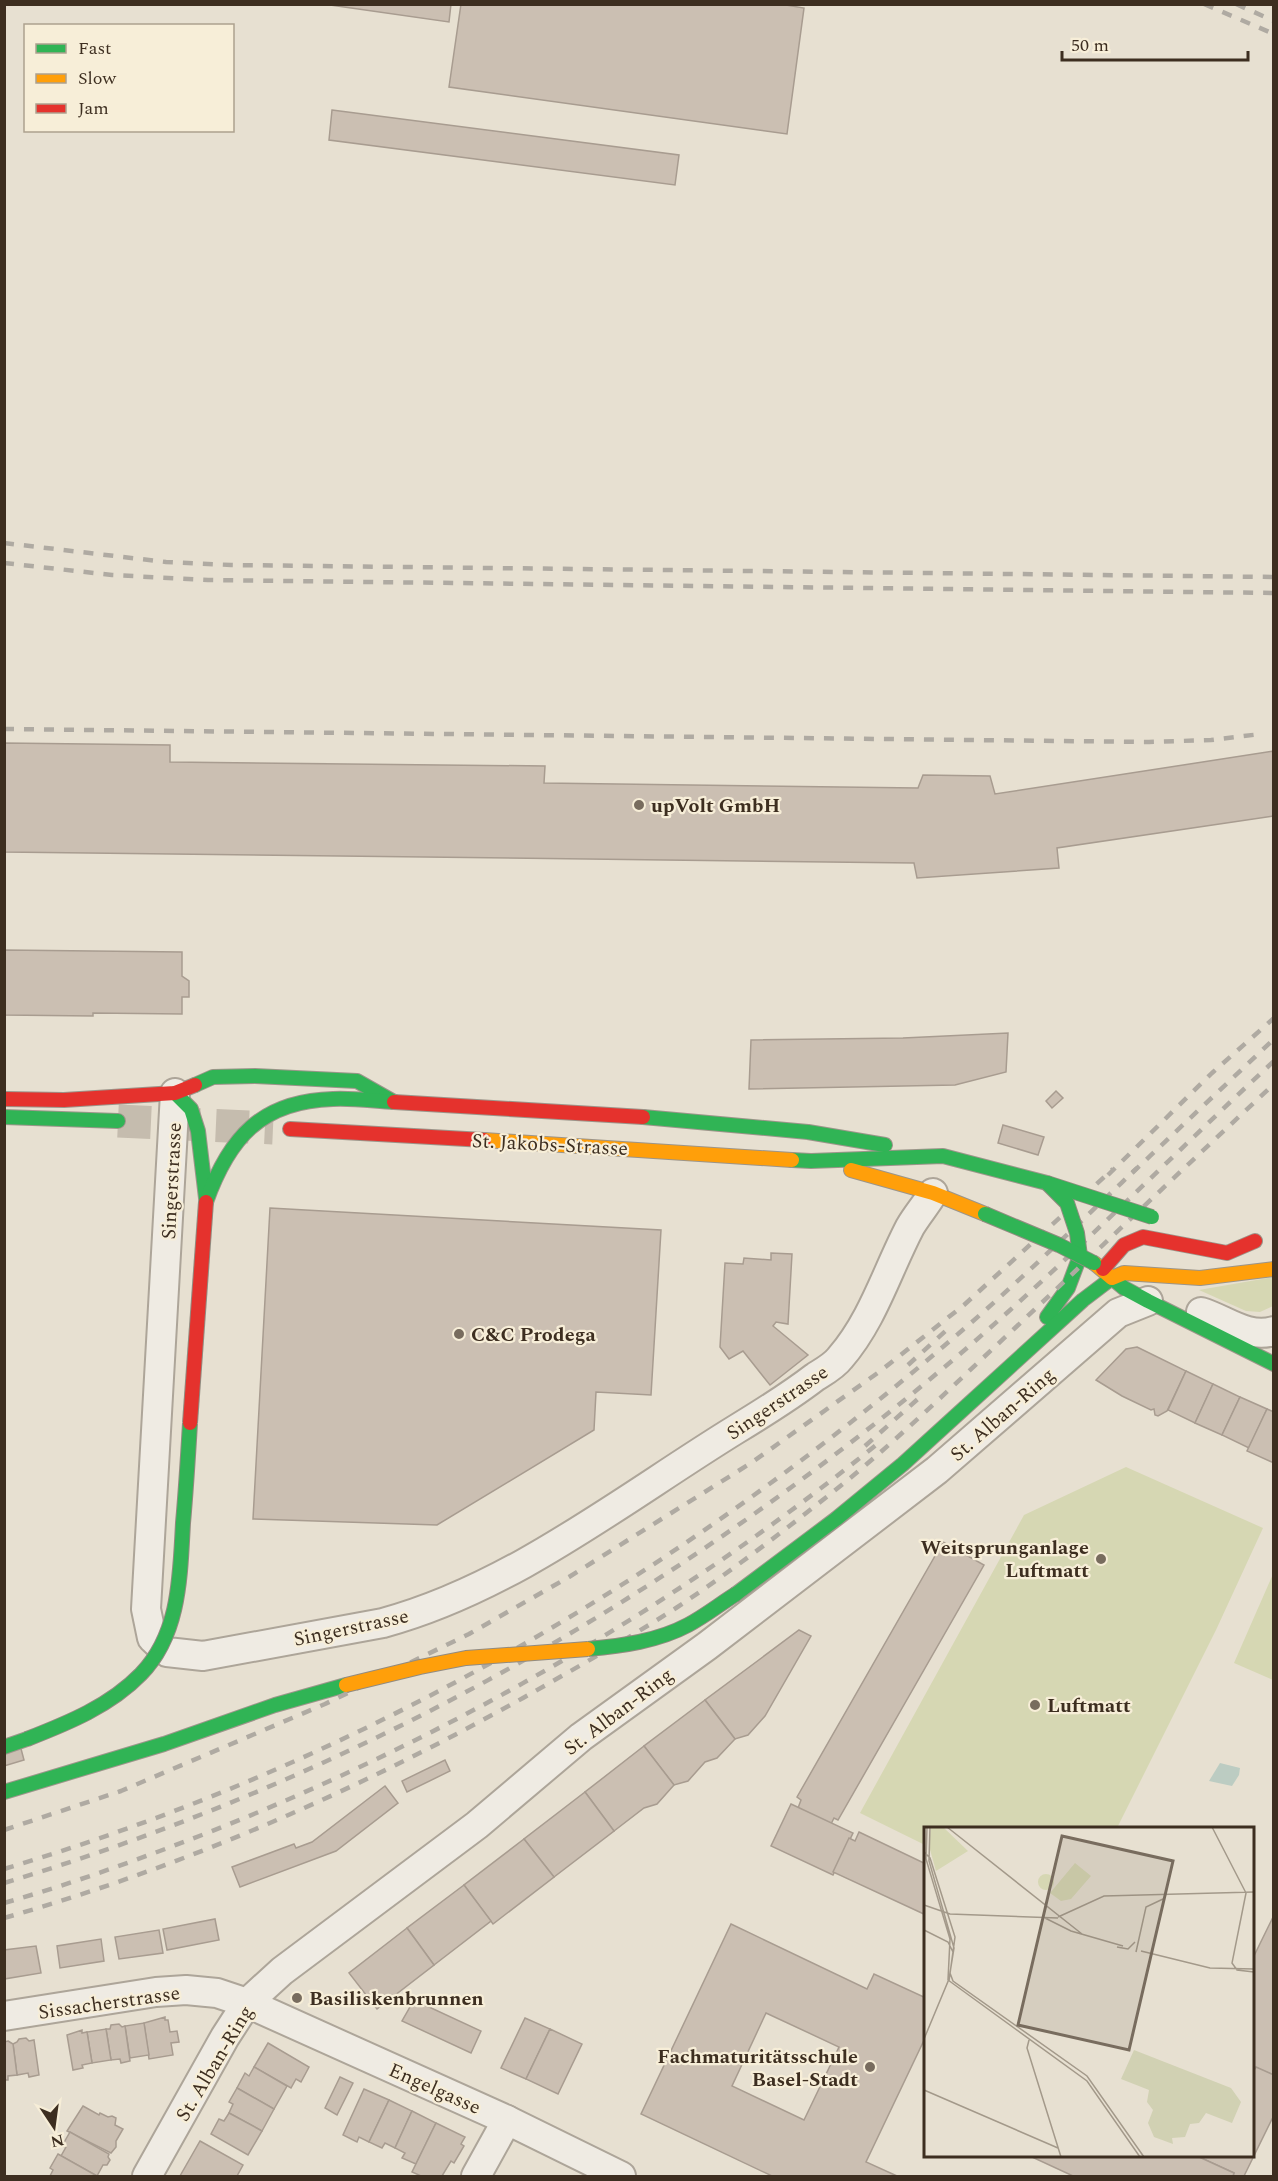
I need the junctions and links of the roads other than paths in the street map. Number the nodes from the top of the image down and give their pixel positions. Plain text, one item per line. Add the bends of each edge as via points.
1 (175, 1094) junction
2 (4, 1099) edge
3 (394, 1102) junction
4 (4, 1118) edge
5 (118, 1121) tunnel mouth
6 (290, 1129) tunnel mouth
7 (943, 1156) junction
8 (811, 1161) junction
9 (1047, 1183) junction
10 (933, 1193) junction
11 (206, 1202) junction
12 (1168, 1221) dead end
13 (1233, 1236) dead end
14 (1080, 1256) junction
15 (1274, 1269) edge
16 (1103, 1270) junction
17 (1149, 1301) junction
18 (1274, 1331) edge
19 (1274, 1364) edge
20 (988, 1387) junction
21 (4, 1747) edge
22 (4, 1792) edge
23 (248, 2003) junction
24 (4, 2016) edge
25 (507, 2120) junction
26 (147, 2176) edge
27 (476, 2176) edge
28 (621, 2176) edge

1 - 2 main road
1 - 3 main road via 213,1077 255,1076 357,1081
1 - 10 street, Singerstrasse via 146,1610 152,1638 166,1652 203,1656 412,1615 507,1571 590,1524 778,1405 839,1360 869,1317 911,1225
1 - 11 main road via 191,1109 198,1131
3 - 7 main road via 642,1116 808,1132
3 - 11 main road via 327,1099 272,1112 231,1146 214,1176
4 - 5 main road
6 - 8 main road, St. Jakobs-Strasse
7 - 8 main road, St. Jakobs-Strasse
7 - 9 main road, St. Jakobs-Strasse
8 - 10 main road, St. Jakobs-Strasse
9 - 12 main road, St. Jakobs-Strasse, bridge
9 - 14 main road, bridge via 1067,1203
10 - 14 main road, St. Jakobs-Strasse, bridge
11 - 21 main road, bridge via 180,1572 167,1634 146,1670 130,1687 65,1724
13 - 16 main road via 1260,1240 1227,1253 1143,1237 1119,1247
14 - 16 main road, St. Jakobs-Strasse, bridge
14 - 20 main road via 1068,1288 1051,1314
15 - 16 main road via 1200,1278
16 - 17 main road, St. Jakobs-Strasse
16 - 20 main road via 1083,1300
17 - 18 street via 1203,1312 1247,1331
17 - 19 main road, St. Jakobs-Strasse
17 - 20 main road via 1106,1302 1083,1314
17 - 23 street, St. Alban-Ring via 1118,1312 937,1470 581,1737 477,1825 282,1971
20 - 22 main road, bridge via 836,1519 736,1594 686,1625 627,1643 467,1658 411,1669 275,1705 164,1744
23 - 24 street, Sissacherstrasse via 186,1990
23 - 25 street, Engelgasse
23 - 26 street, St. Alban-Ring
25 - 27 street
25 - 28 street, Engelgasse

